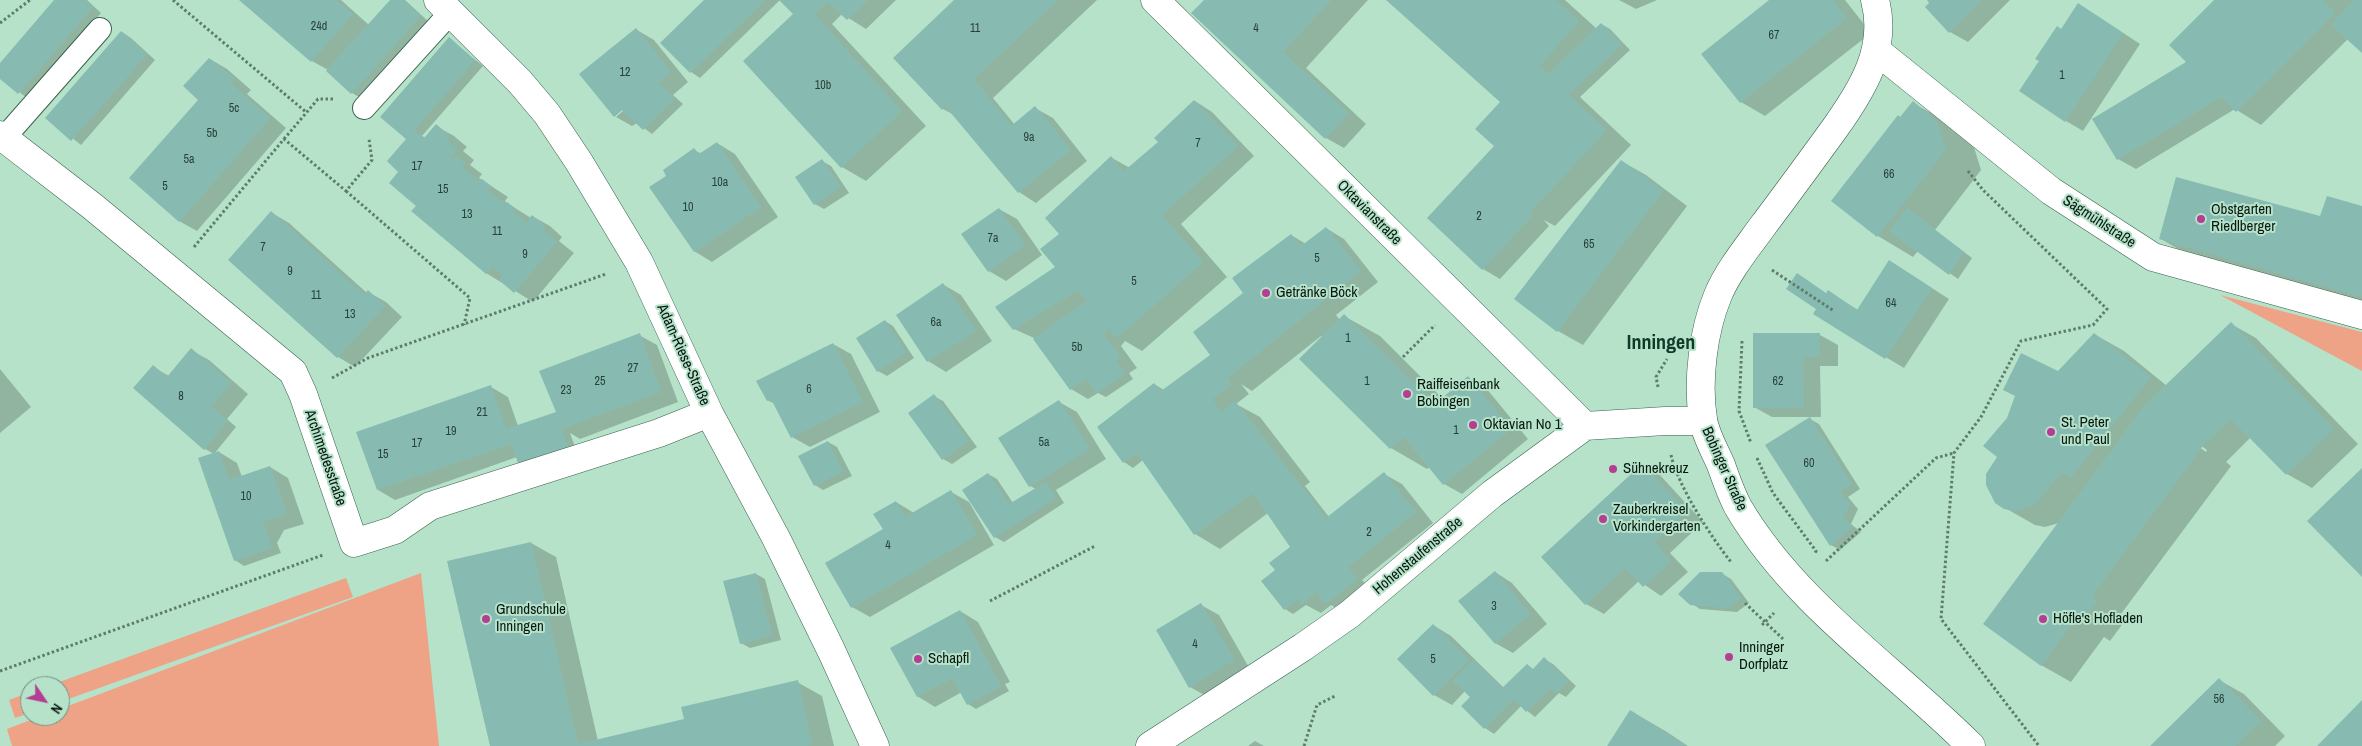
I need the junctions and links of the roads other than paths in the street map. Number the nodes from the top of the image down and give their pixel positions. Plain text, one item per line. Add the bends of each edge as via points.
1 (1155, 0) edge
2 (1875, 0) edge
3 (444, 6) edge
4 (100, 29) dead end
5 (1877, 51) junction
6 (364, 108) road end
7 (2, 136) edge
8 (2362, 315) edge
9 (709, 413) junction
10 (1703, 421) junction
11 (1585, 426) junction
12 (875, 746) edge
13 (1150, 746) edge
14 (1971, 746) edge

1 - 11 street, Oktavianstraße
2 - 5 street, Bobinger Straße via 1879,30
3 - 6 lane
3 - 9 street, Adam-Riese-Straße via 520,82 547,114 579,162 639,262
4 - 7 lane
5 - 8 street, Sägmühlstraße via 2051,191 2153,257
5 - 10 street, Bobinger Straße via 1865,83 1849,109 1744,252 1718,293 1707,327 1702,359
7 - 9 street, Archimedesstraße via 293,372 304,394 354,543 395,530 430,506 659,433
9 - 12 street, Adam-Riese-Straße via 776,538
10 - 11 street via 1665,420
10 - 14 street, Bobinger Straße via 1738,506 1767,548 1817,606
11 - 13 street, Hohenstaufenstraße via 1492,494 1350,614

